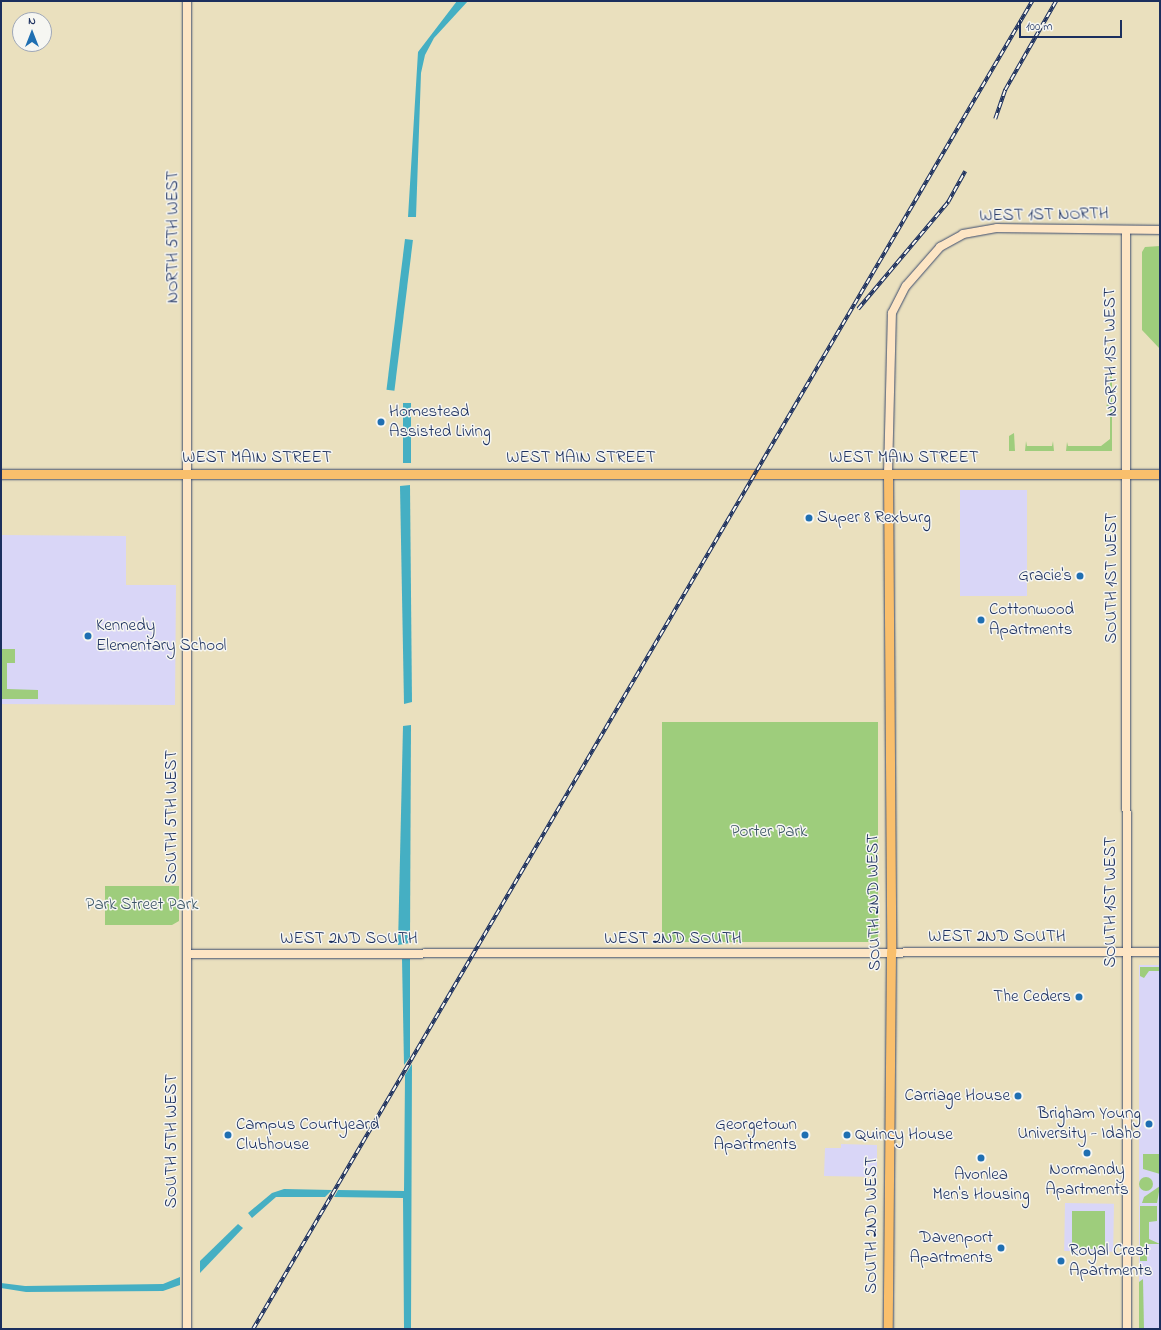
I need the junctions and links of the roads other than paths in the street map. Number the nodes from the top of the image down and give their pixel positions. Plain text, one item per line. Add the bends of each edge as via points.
1 (187, 1) edge
2 (1126, 230) junction
3 (1160, 230) edge
4 (1, 474) edge
5 (188, 474) junction
6 (888, 474) junction
7 (1127, 474) junction
8 (1160, 474) edge
9 (891, 952) junction
10 (1127, 952) junction
11 (1160, 952) edge
12 (187, 954) junction
13 (187, 1329) edge
14 (888, 1329) edge
15 (1127, 1329) edge

1 - 5 street, NORTH 5TH WEST
2 - 3 street, WEST 1ST NORTH
2 - 6 street, WEST 1ST NORTH via 1019,228 963,234 940,247 906,286 895,304 890,335
2 - 7 street, NORTH 1ST WEST
4 - 5 main road, WEST MAIN STREET
5 - 6 main road, WEST MAIN STREET
5 - 12 street, SOUTH 5TH WEST
6 - 7 main road, WEST MAIN STREET
6 - 9 main road, SOUTH 2ND WEST
7 - 8 main road, WEST MAIN STREET
7 - 10 street, SOUTH 1ST WEST
9 - 10 street, WEST 2ND SOUTH
9 - 12 street, WEST 2ND SOUTH
9 - 14 main road, SOUTH 2ND WEST
10 - 11 street, WEST 2ND SOUTH
10 - 15 street, SOUTH 1ST WEST
12 - 13 street, SOUTH 5TH WEST

